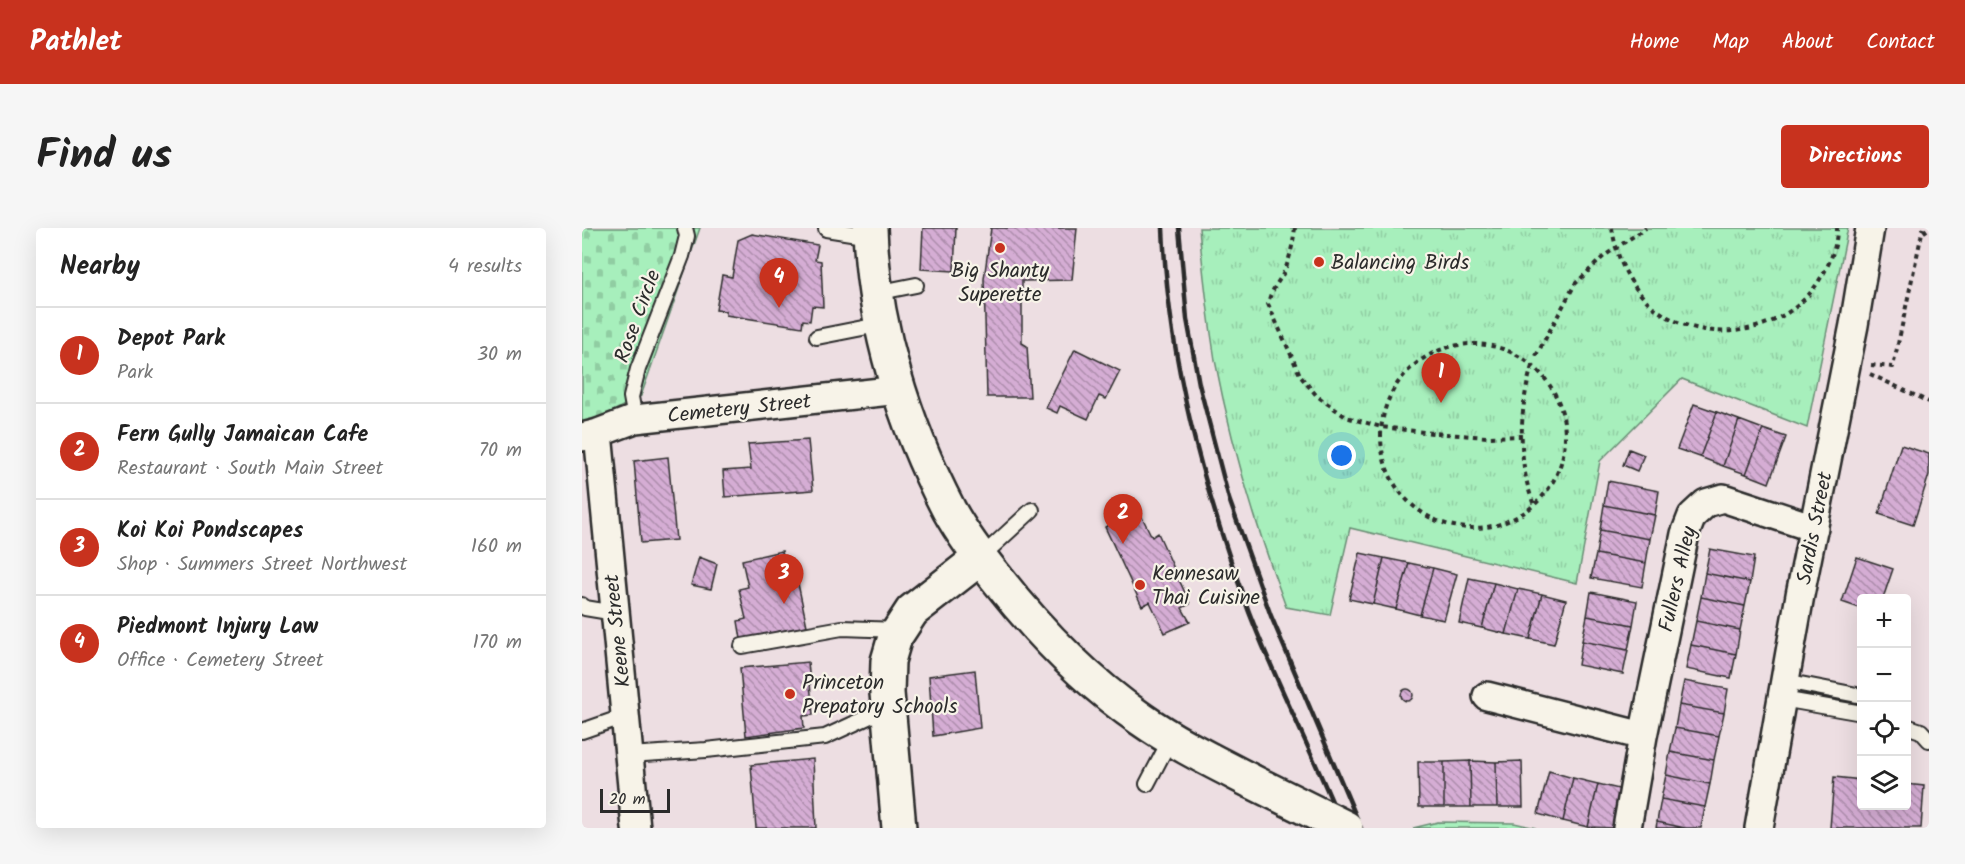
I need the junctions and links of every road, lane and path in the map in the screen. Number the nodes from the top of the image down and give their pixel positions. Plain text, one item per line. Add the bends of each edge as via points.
1 (685, 228) edge
2 (1295, 228) edge
3 (1612, 228) edge
4 (1646, 228) edge
5 (1837, 228) edge
6 (1870, 228) edge
7 (1924, 228) edge
8 (826, 229) edge
9 (870, 232) edge
10 (1929, 236) edge
11 (1615, 248) junction
12 (916, 285) dead end
13 (880, 309) junction
14 (817, 337) dead end
15 (1536, 356) dead end
16 (1847, 363) junction
17 (1532, 365) junction
18 (899, 390) junction
19 (1929, 402) edge
20 (635, 419) junction
21 (1381, 427) junction
22 (590, 435) edge
23 (1522, 436) junction
24 (1534, 505) junction
25 (1032, 510) dead end
26 (1814, 528) junction
27 (980, 558) junction
28 (582, 605) edge
29 (615, 613) junction
30 (900, 630) junction
31 (742, 646) dead end
32 (1783, 690) junction
33 (1487, 696) dead end
34 (1857, 696) edge
35 (888, 708) junction
36 (1857, 712) edge
37 (625, 716) junction
38 (1911, 721) edge
39 (1911, 729) edge
40 (582, 731) edge
41 (1643, 736) junction
42 (1925, 736) edge
43 (1171, 738) junction
44 (629, 755) junction
45 (1147, 784) dead end
46 (636, 828) edge
47 (899, 828) edge
48 (1346, 828) edge
49 (1627, 828) edge
50 (1759, 828) edge

1 - 20 lane, Rose Circle via 682,256 638,369 631,398
2 - 21 path via 1284,273 1269,296 1271,314 1301,377 1317,396 1346,417
3 - 11 path
4 - 11 path
5 - 11 path via 1826,270 1804,300 1771,322 1733,332 1695,328 1659,311 1632,283
6 - 16 street, Sardis Street
7 - 10 path
7 - 16 path via 1893,366
8 - 9 lane
9 - 13 main road
11 - 15 path via 1570,292
12 - 13 lane
13 - 14 lane
13 - 18 main road
16 - 19 path
16 - 26 street, Sardis Street
17 - 21 path via 1491,346 1446,347 1429,354 1401,377 1384,409
17 - 23 path via 1526,385
17 - 24 path via 1554,392 1565,426 1562,461
18 - 20 street, Cemetery Street
18 - 27 main road via 950,511
20 - 22 street, Cemetery Street
21 - 23 path via 1469,436
21 - 24 path via 1381,445 1392,480 1409,501 1431,518 1457,526 1484,527 1519,516
22 - 29 street, Keene Street
23 - 24 path via 1526,478
25 - 27 lane
26 - 32 street, Sardis Street
26 - 41 street, Fullers Alley via 1723,498 1706,503 1692,516
27 - 30 main road via 912,611
27 - 43 main road via 1068,658 1141,720
28 - 29 lane
29 - 37 street, Keene Street
30 - 31 lane via 842,628
30 - 35 main road via 888,661
32 - 34 lane
32 - 36 lane
32 - 50 street, Sardis Street
33 - 41 street
35 - 44 lane via 825,737
35 - 47 main road
37 - 40 lane
37 - 44 street, Keene Street
38 - 42 lane
39 - 42 lane
41 - 49 street, Fullers Alley
43 - 45 lane
43 - 48 main road, bridge
44 - 46 street, Keene Street

